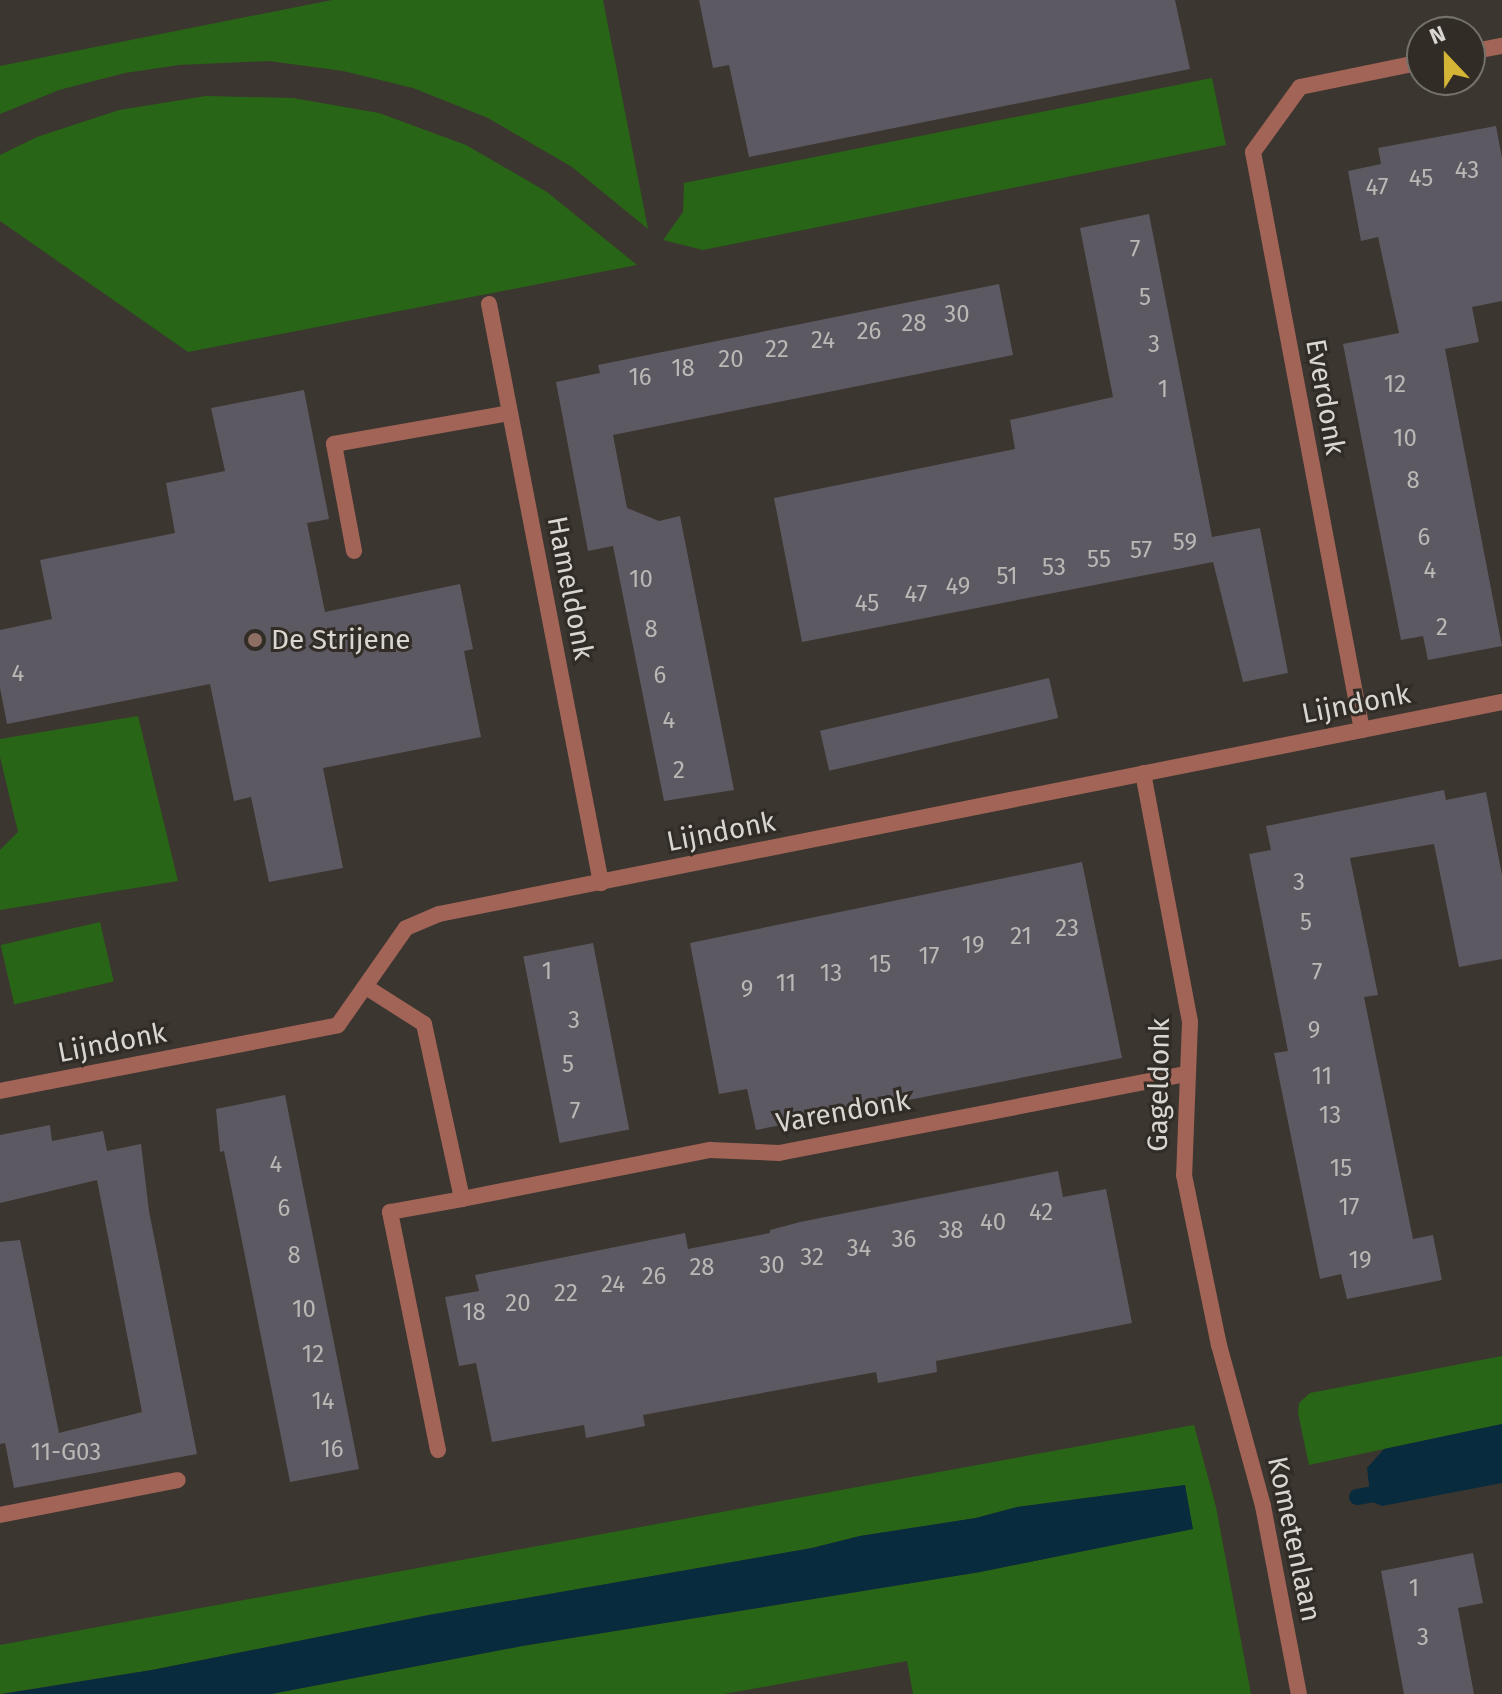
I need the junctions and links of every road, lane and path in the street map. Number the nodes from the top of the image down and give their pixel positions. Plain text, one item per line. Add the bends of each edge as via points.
1 (1406, 65) edge
2 (489, 304) dead end
3 (509, 413) junction
4 (354, 551) dead end
5 (1502, 702) edge
6 (1362, 730) junction
7 (1143, 773) junction
8 (601, 883) junction
9 (366, 987) junction
10 (1186, 1074) junction
11 (0, 1091) edge
12 (462, 1199) junction
13 (1232, 1395) joint
14 (438, 1450) dead end
15 (178, 1480) dead end
16 (0, 1515) edge
17 (1299, 1694) edge

1 - 6 street, Everdonk via 1300,87 1253,152
2 - 3 street, Hameldonk
3 - 4 street via 334,444
3 - 8 street, Hameldonk
5 - 6 street, Lijndonk
6 - 7 street, Lijndonk
7 - 8 street, Lijndonk
7 - 10 street, Gageldonk via 1190,1022
8 - 9 street, Lijndonk via 439,914 406,928
9 - 11 street, Lijndonk via 338,1025
9 - 12 street via 424,1024
10 - 12 street, Varendonk via 779,1153 710,1150
10 - 13 street, Gageldonk via 1184,1175
12 - 14 street, Varendonk via 390,1212
13 - 17 street, Kometenlaan via 1263,1506
15 - 16 street

